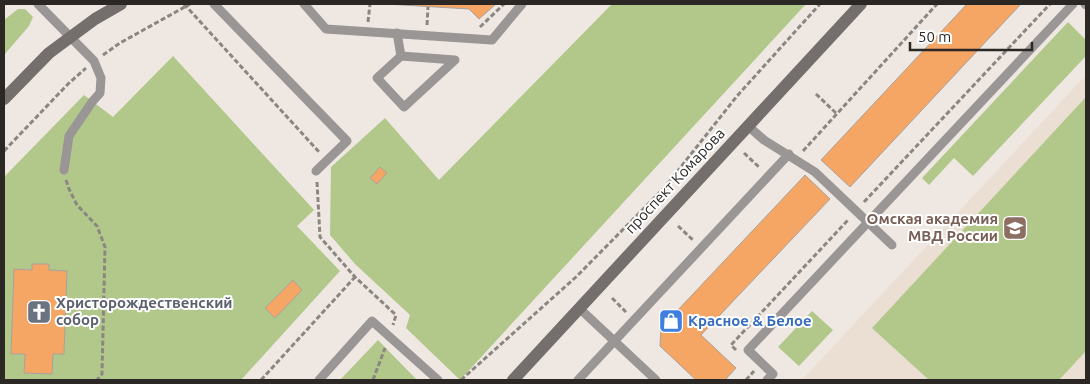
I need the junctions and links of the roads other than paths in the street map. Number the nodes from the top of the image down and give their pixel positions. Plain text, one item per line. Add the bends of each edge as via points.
1 (38, 4) edge
2 (121, 4) edge
3 (214, 4) edge
4 (304, 4) edge
5 (522, 4) edge
6 (861, 4) edge
7 (1073, 4) edge
8 (397, 34) junction
9 (71, 36) junction
10 (401, 56) junction
11 (4, 98) edge
12 (748, 126) junction
13 (792, 157) junction
14 (64, 170) road end
15 (316, 171) road end
16 (868, 222) junction
17 (892, 245) dead end
18 (579, 308) junction
19 (614, 341) junction
20 (319, 380) edge
21 (438, 380) edge
22 (513, 380) edge
23 (578, 380) edge
24 (656, 380) edge
25 (767, 380) edge

1 - 9 lane
2 - 9 main road
3 - 15 lane via 347,142
4 - 8 lane via 326,29
5 - 8 lane via 492,40
6 - 12 main road, проспект Комарова
7 - 16 lane
8 - 10 lane
9 - 11 main road
9 - 14 lane via 94,61 101,78 100,93 69,136
10 - 10 lane via 377,78 404,107 455,60
12 - 13 lane
12 - 18 main road, проспект Комарова
13 - 16 lane via 815,172
13 - 19 lane via 769,176
16 - 17 lane
16 - 25 lane via 748,350 773,374
18 - 19 lane
18 - 22 main road, проспект Комарова
19 - 23 lane
19 - 24 lane
20 - 21 lane via 372,321

